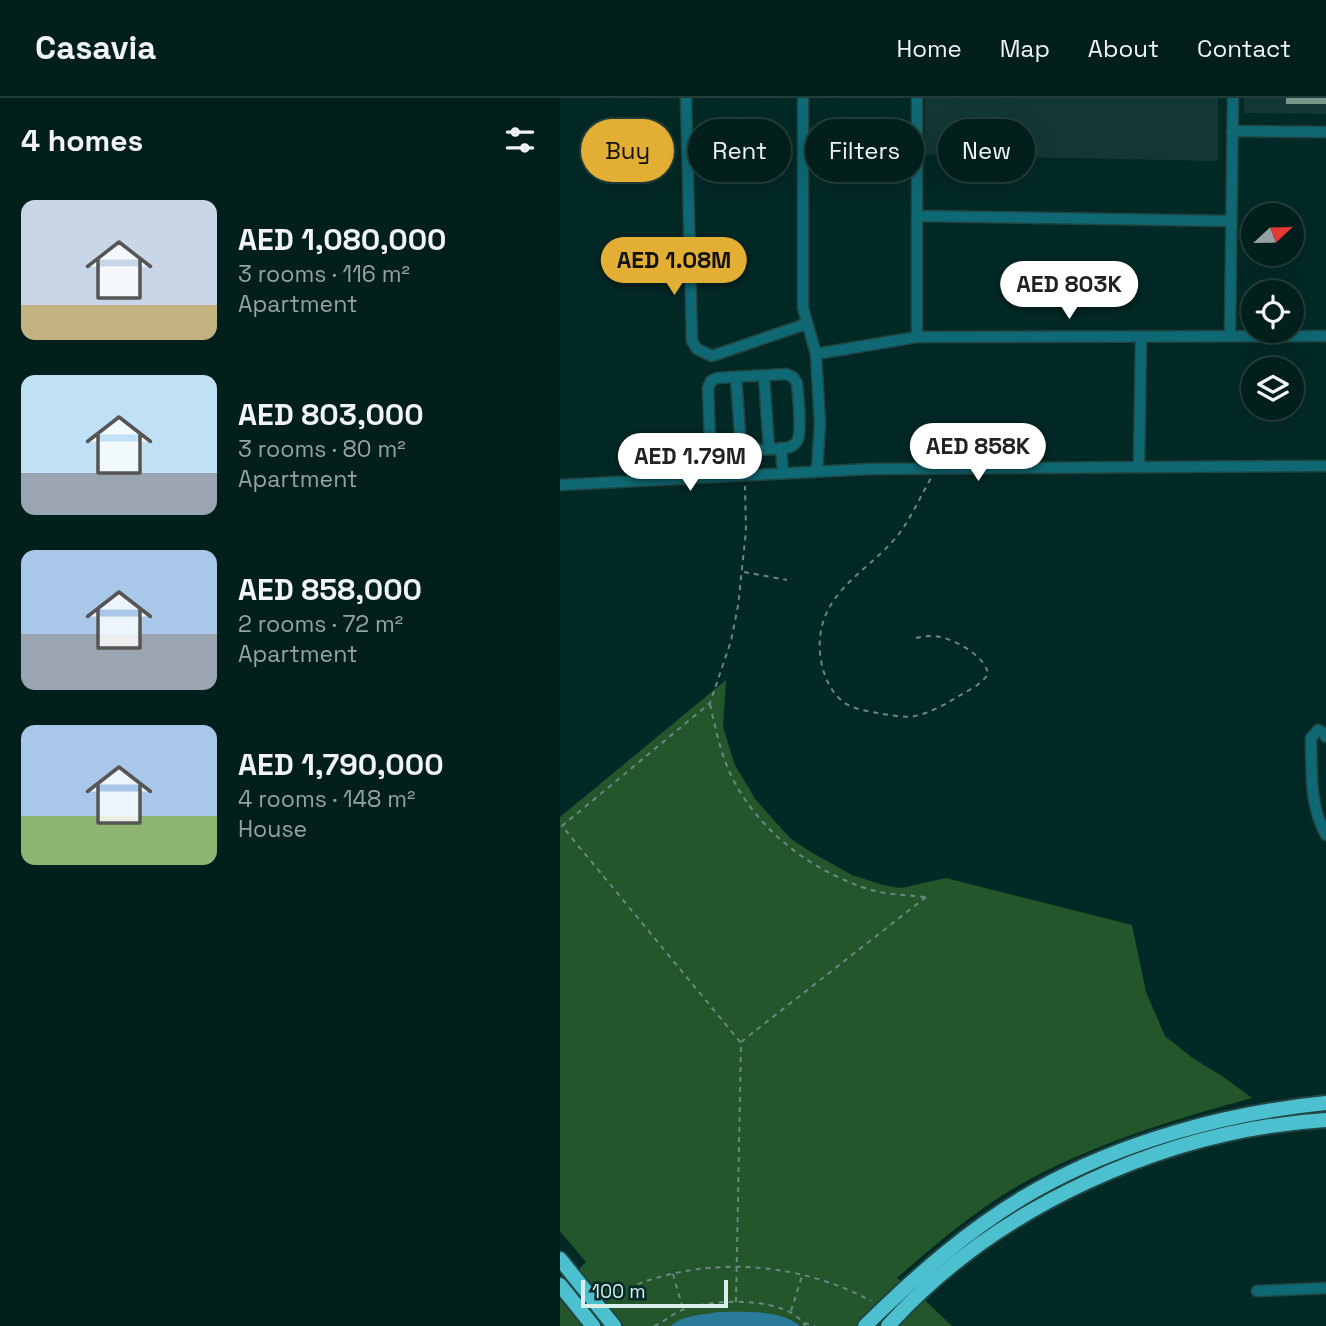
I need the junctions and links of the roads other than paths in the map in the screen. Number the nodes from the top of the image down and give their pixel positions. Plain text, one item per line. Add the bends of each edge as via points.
1 (685, 98) edge
2 (803, 98) edge
3 (917, 98) edge
4 (1233, 98) edge
5 (1232, 131) junction
6 (1326, 132) edge
7 (917, 216) junction
8 (1231, 221) junction
9 (806, 324) junction
10 (1326, 336) edge
11 (917, 337) junction
12 (1141, 337) junction
13 (1230, 337) junction
14 (816, 354) junction
15 (764, 376) junction
16 (736, 377) junction
17 (769, 448) junction
18 (781, 448) junction
19 (741, 449) junction
20 (1326, 466) edge
21 (1139, 467) junction
22 (817, 470) junction
23 (783, 473) junction
24 (560, 485) edge
25 (1326, 737) edge
26 (1326, 835) edge
27 (1326, 1103) edge
28 (1267, 1118) junction
29 (1326, 1120) edge
30 (560, 1259) edge
31 (560, 1287) edge
32 (1326, 1287) edge
33 (1257, 1291) dead end
34 (892, 1323) edge
35 (585, 1326) edge
36 (593, 1326) edge
37 (614, 1326) edge
38 (865, 1326) edge

1 - 9 street via 692,341 712,356
2 - 9 street
3 - 7 street
4 - 5 street
5 - 6 street
5 - 8 street
7 - 8 street
7 - 11 street
8 - 13 street
9 - 14 street
10 - 13 street
11 - 12 street
11 - 14 street
12 - 13 street
12 - 21 street
14 - 22 street
15 - 16 street
15 - 17 street
15 - 18 street via 790,375 797,383 799,437 793,446
16 - 19 street
16 - 19 street via 717,378 709,384 710,441 719,450
17 - 18 street
17 - 19 street
18 - 23 street
20 - 21 street
21 - 22 street
22 - 23 street
23 - 24 street
25 - 26 street via 1318,730 1311,738 1313,800
27 - 28 highway
28 - 29 highway
28 - 34 highway via 1127,1166 1043,1203 965,1255
28 - 38 highway via 1143,1143 1073,1171 985,1223 924,1270
30 - 37 highway
31 - 35 highway
31 - 36 highway
32 - 33 street

